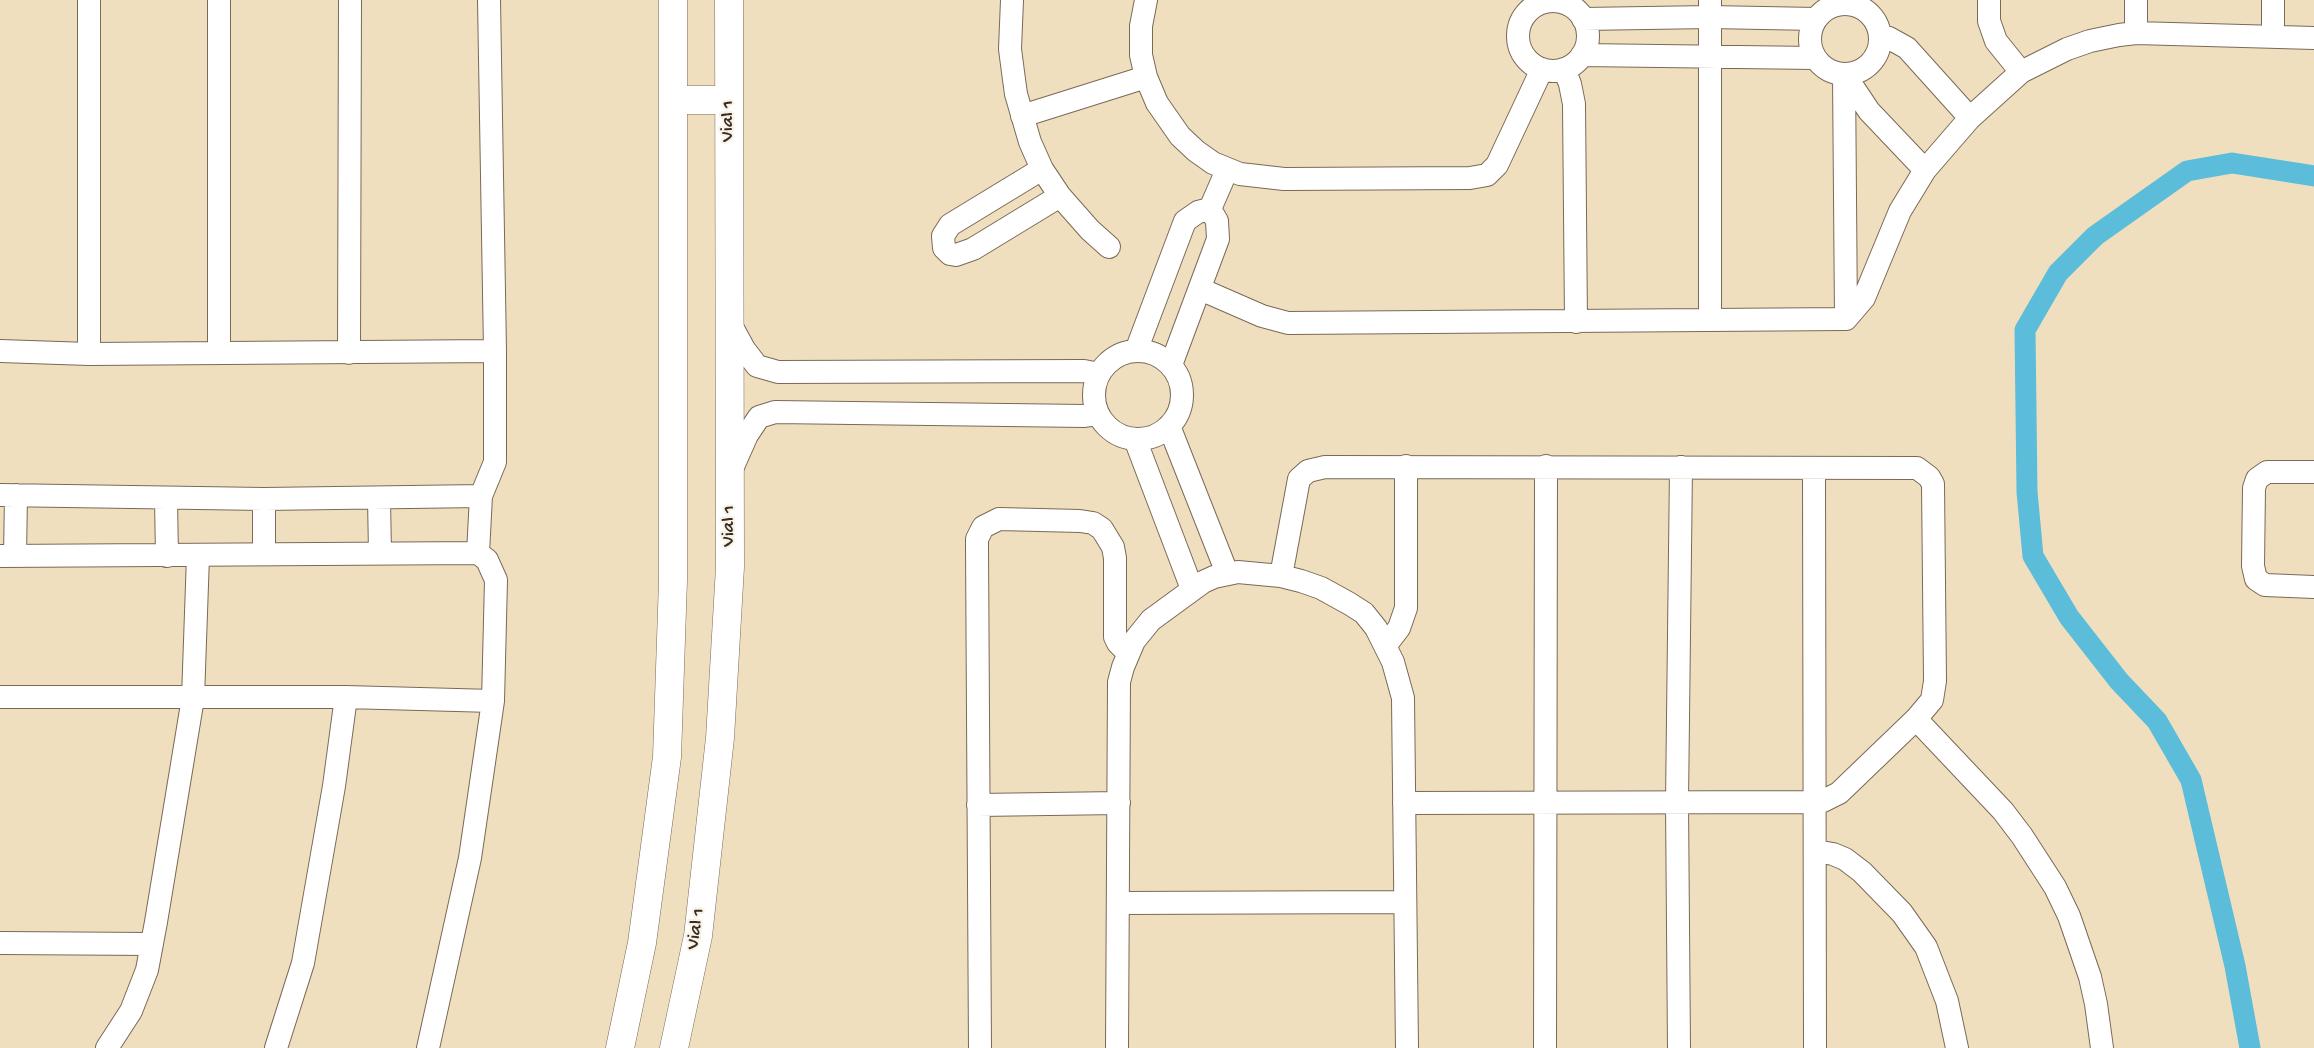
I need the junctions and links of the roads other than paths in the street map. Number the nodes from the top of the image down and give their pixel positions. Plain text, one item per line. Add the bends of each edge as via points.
1 (89, 0) edge
2 (219, 0) edge
3 (350, 0) edge
4 (488, 0) edge
5 (673, 0) edge
6 (729, 0) edge
7 (1012, 0) edge
8 (1146, 0) edge
9 (1989, 0) edge
10 (2136, 0) edge
11 (2273, 0) edge
12 (1851, 2) edge
13 (1532, 3) edge
14 (1575, 8) edge
15 (1710, 8) edge
16 (1816, 19) junction
17 (2136, 33) junction
18 (1880, 37) junction
19 (2273, 37) junction
20 (2314, 38) edge
21 (1582, 55) junction
22 (1710, 57) junction
23 (1815, 58) junction
24 (1542, 69) junction
25 (1564, 69) junction
26 (2021, 72) junction
27 (1844, 74) junction
28 (1146, 77) junction
29 (673, 100) junction
30 (729, 100) junction
31 (1022, 116) junction
32 (1970, 118) junction
33 (1042, 169) junction
34 (1227, 170) junction
35 (1924, 170) junction
36 (1060, 196) junction
37 (1210, 208) junction
38 (1109, 247) dead end
39 (1200, 288) junction
40 (1846, 319) junction
41 (1710, 320) junction
42 (1576, 322) junction
43 (731, 325) junction
44 (0, 351) edge
45 (1136, 351) junction
46 (495, 352) junction
47 (220, 353) junction
48 (89, 354) junction
49 (349, 354) junction
50 (1171, 364) junction
51 (1099, 374) junction
52 (1098, 414) junction
53 (1169, 426) junction
54 (1135, 439) junction
55 (1406, 466) junction
56 (1546, 466) junction
57 (1681, 467) junction
58 (1814, 469) junction
59 (731, 472) junction
60 (2314, 472) edge
61 (8, 495) edge
62 (481, 496) junction
63 (166, 499) junction
64 (379, 499) junction
65 (264, 500) junction
66 (264, 553) junction
67 (380, 553) junction
68 (478, 553) junction
69 (7, 556) edge
70 (167, 556) junction
71 (198, 556) junction
72 (1227, 573) junction
73 (1281, 576) junction
74 (2314, 587) edge
75 (1192, 589) junction
76 (1386, 645) junction
77 (1128, 653) junction
78 (0, 697) edge
79 (346, 697) junction
80 (192, 698) junction
81 (493, 701) junction
82 (1916, 719) junction
83 (1546, 802) junction
84 (1677, 802) junction
85 (1815, 802) junction
86 (1119, 803) junction
87 (1404, 803) junction
88 (978, 805) junction
89 (1815, 851) junction
90 (1405, 902) junction
91 (1118, 903) junction
92 (0, 942) edge
93 (152, 944) junction
94 (107, 1048) edge
95 (276, 1048) edge
96 (428, 1048) edge
97 (620, 1048) edge
98 (674, 1048) edge
99 (980, 1048) edge
100 (1117, 1048) edge
101 (1407, 1048) edge
102 (1545, 1048) edge
103 (1678, 1048) edge
104 (1815, 1048) edge
105 (1957, 1048) edge
106 (2102, 1048) edge

1 - 48 street
2 - 47 street
3 - 49 street
4 - 46 street
5 - 29 street
6 - 30 street, Vial 1
7 - 31 street via 1010,49
8 - 28 street via 1140,40
9 - 26 street via 1992,32
10 - 17 street
11 - 19 street
12 - 16 street via 1832,7
12 - 18 street via 1871,16
13 - 14 street via 1558,1
13 - 24 street via 1519,27 1519,40 1522,52
14 - 15 street
14 - 21 street via 1588,38
15 - 16 street
15 - 22 street
16 - 23 street via 1810,45
17 - 19 street
17 - 26 street via 2090,41
18 - 27 street via 1874,59 1856,73
18 - 32 street via 1907,48
19 - 20 street
21 - 22 street
21 - 25 street
22 - 23 street
22 - 41 street
23 - 27 street via 1823,67
24 - 25 street
24 - 34 street via 1497,165 1487,175 1284,179
25 - 42 street via 1574,104
26 - 32 street
27 - 35 street via 1869,111
27 - 40 street
28 - 31 street
28 - 34 street via 1157,103 1180,136 1204,158
29 - 30 street
29 - 97 street via 673,580 667,757 642,943
30 - 43 street, Vial 1
31 - 33 street
32 - 35 street
33 - 36 street
33 - 36 street via 950,225 943,236 944,248 956,255 972,249
34 - 37 street
35 - 40 street via 1900,211 1864,298
36 - 38 street
37 - 39 street via 1217,221 1218,239
37 - 45 street via 1185,221
39 - 42 street via 1288,323
39 - 50 street
40 - 41 street
41 - 42 street
43 - 51 street via 757,366 778,372 1084,371
43 - 59 street, Vial 1
44 - 48 street
45 - 50 street via 1151,353
45 - 51 street via 1121,354 1108,362
46 - 49 street
46 - 62 street via 495,462
47 - 48 street
47 - 49 street
50 - 53 street via 1182,400 1178,414
51 - 52 street via 1094,401
52 - 54 street via 1120,436
52 - 59 street via 775,412 758,417
53 - 54 street via 1153,436
53 - 72 street
54 - 75 street
55 - 56 street
55 - 73 street via 1316,468 1299,479
55 - 76 street via 1406,608 1399,628
56 - 57 street
56 - 83 street
57 - 58 street
57 - 84 street
58 - 82 street via 1917,468 1929,477 1932,484 1934,691 1928,707
58 - 85 street
59 - 98 street, Vial 1 via 730,567 720,738 698,936
60 - 74 street via 2267,472 2257,479 2254,488 2253,566 2256,579 2265,586
61 - 63 street
61 - 69 street
62 - 64 street
62 - 68 street
63 - 65 street
63 - 70 street
64 - 65 street
64 - 67 street
65 - 66 street
66 - 67 street
66 - 71 street
67 - 68 street
68 - 81 street via 487,560 496,580
69 - 70 street
70 - 71 street
71 - 80 street
72 - 73 street
72 - 75 street
73 - 76 street via 1321,588 1364,613
75 - 77 street via 1150,620
76 - 87 street via 1403,698
77 - 86 street via 1119,682
77 - 88 street via 1115,637 1115,558 1113,547 1102,529 1093,523 1080,521 1008,519 994,520 984,527 977,539
78 - 80 street
79 - 80 street
79 - 81 street
79 - 95 street via 303,963
80 - 93 street
81 - 96 street via 470,858
82 - 85 street via 1839,793
82 - 106 street via 2003,812 2055,888 2069,916 2090,976
83 - 84 street
83 - 87 street
83 - 102 street
84 - 85 street
84 - 103 street
85 - 89 street
86 - 88 street
86 - 91 street
87 - 90 street
88 - 99 street
89 - 104 street
89 - 105 street via 1845,859 1902,913 1926,947 1948,1001
90 - 91 street
90 - 101 street
91 - 100 street
92 - 93 street
93 - 94 street via 147,970 131,1011

